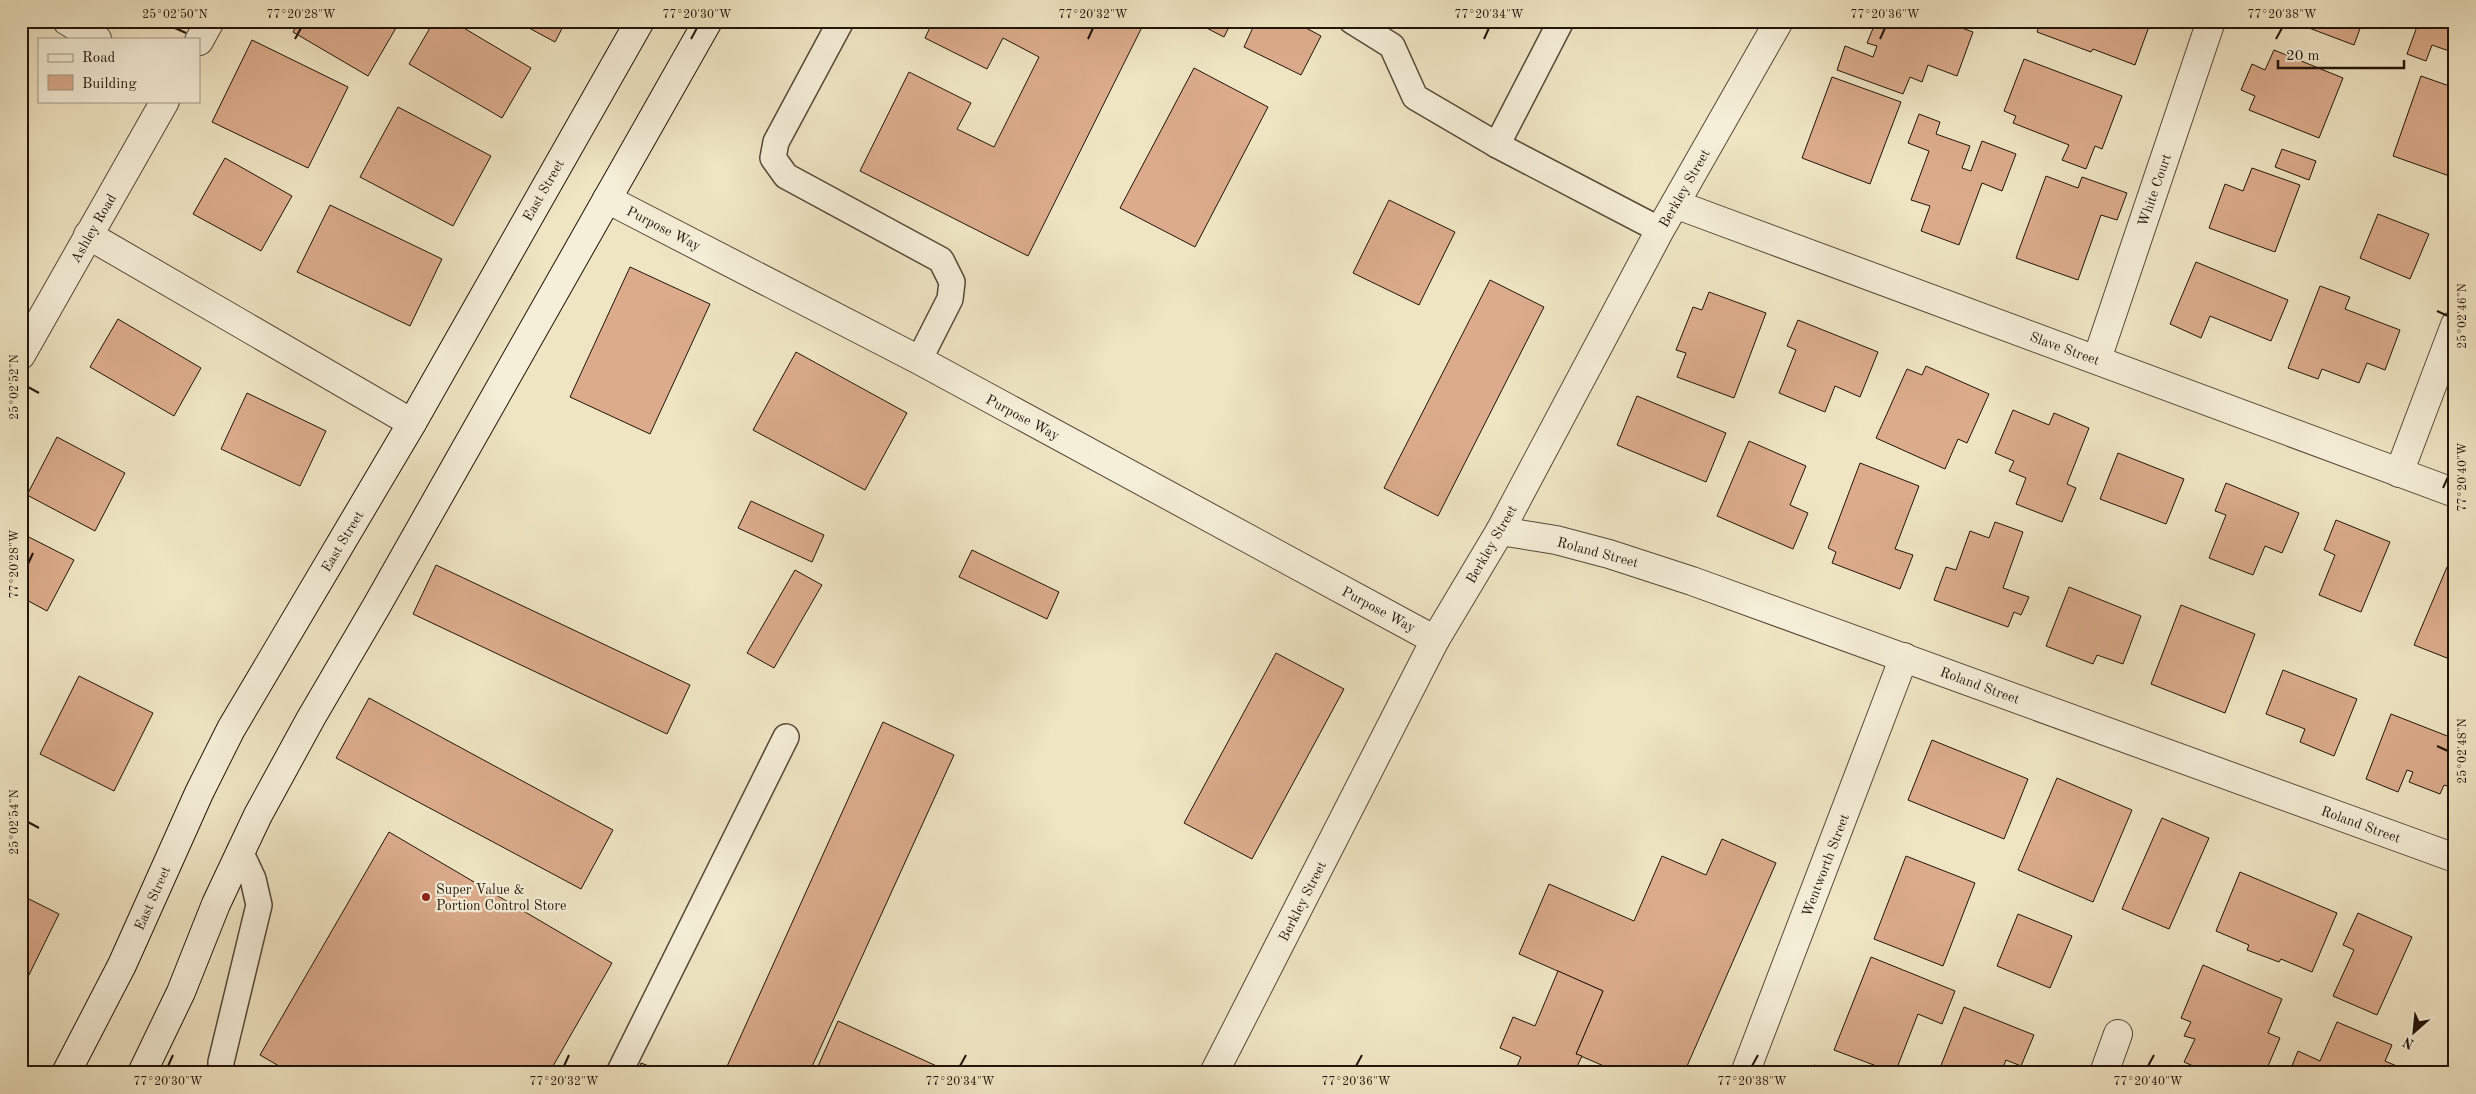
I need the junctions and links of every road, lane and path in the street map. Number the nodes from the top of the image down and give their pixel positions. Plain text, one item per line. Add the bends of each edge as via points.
1 (67, 21) edge
2 (210, 21) edge
3 (640, 21) edge
4 (708, 21) edge
5 (841, 21) edge
6 (1352, 21) edge
7 (1561, 21) edge
8 (1779, 21) edge
9 (2211, 21) edge
10 (95, 38) edge
11 (200, 39) edge
12 (164, 102) edge
13 (1497, 146) junction
14 (607, 198) junction
15 (1675, 204) junction
16 (1660, 230) junction
17 (88, 235) junction
18 (2455, 325) edge
19 (21, 355) edge
20 (918, 360) junction
21 (2097, 360) junction
22 (412, 423) junction
23 (2399, 473) junction
24 (2455, 493) edge
25 (1500, 531) junction
26 (1435, 640) junction
27 (1904, 657) junction
28 (786, 737) dead end
29 (240, 851) junction
30 (2455, 858) edge
31 (2118, 1034) dead end
32 (1214, 1072) edge
33 (66, 1073) edge
34 (142, 1073) edge
35 (221, 1073) edge
36 (619, 1073) edge
37 (1745, 1073) edge
38 (2104, 1073) edge

1 - 10 street
2 - 11 street
3 - 22 street, East Street
4 - 14 street
5 - 20 lane via 776,142 774,158 786,176 941,260 952,282 950,299
6 - 13 lane via 1392,46 1415,97
7 - 13 lane
8 - 15 street, Berkley Street
9 - 21 street, White Court
12 - 17 street, Ashley Road
13 - 16 lane
14 - 20 street, Purpose Way
14 - 29 street via 381,599 310,718
15 - 16 street, Berkley Street
15 - 21 street, Slave Street
16 - 25 street, Berkley Street
17 - 19 street, Ashley Road
17 - 22 street
18 - 23 street
20 - 26 street, Purpose Way
21 - 23 street, Slave Street
22 - 33 street, East Street via 231,729 122,965
23 - 24 street, Slave Street
25 - 26 street, Berkley Street
25 - 27 street, Roland Street via 1556,540 1609,554
26 - 32 street, Berkley Street
27 - 30 street, Roland Street
27 - 37 street, Wentworth Street
28 - 36 lane
29 - 34 street via 181,992
29 - 35 lane via 259,905
31 - 38 street

